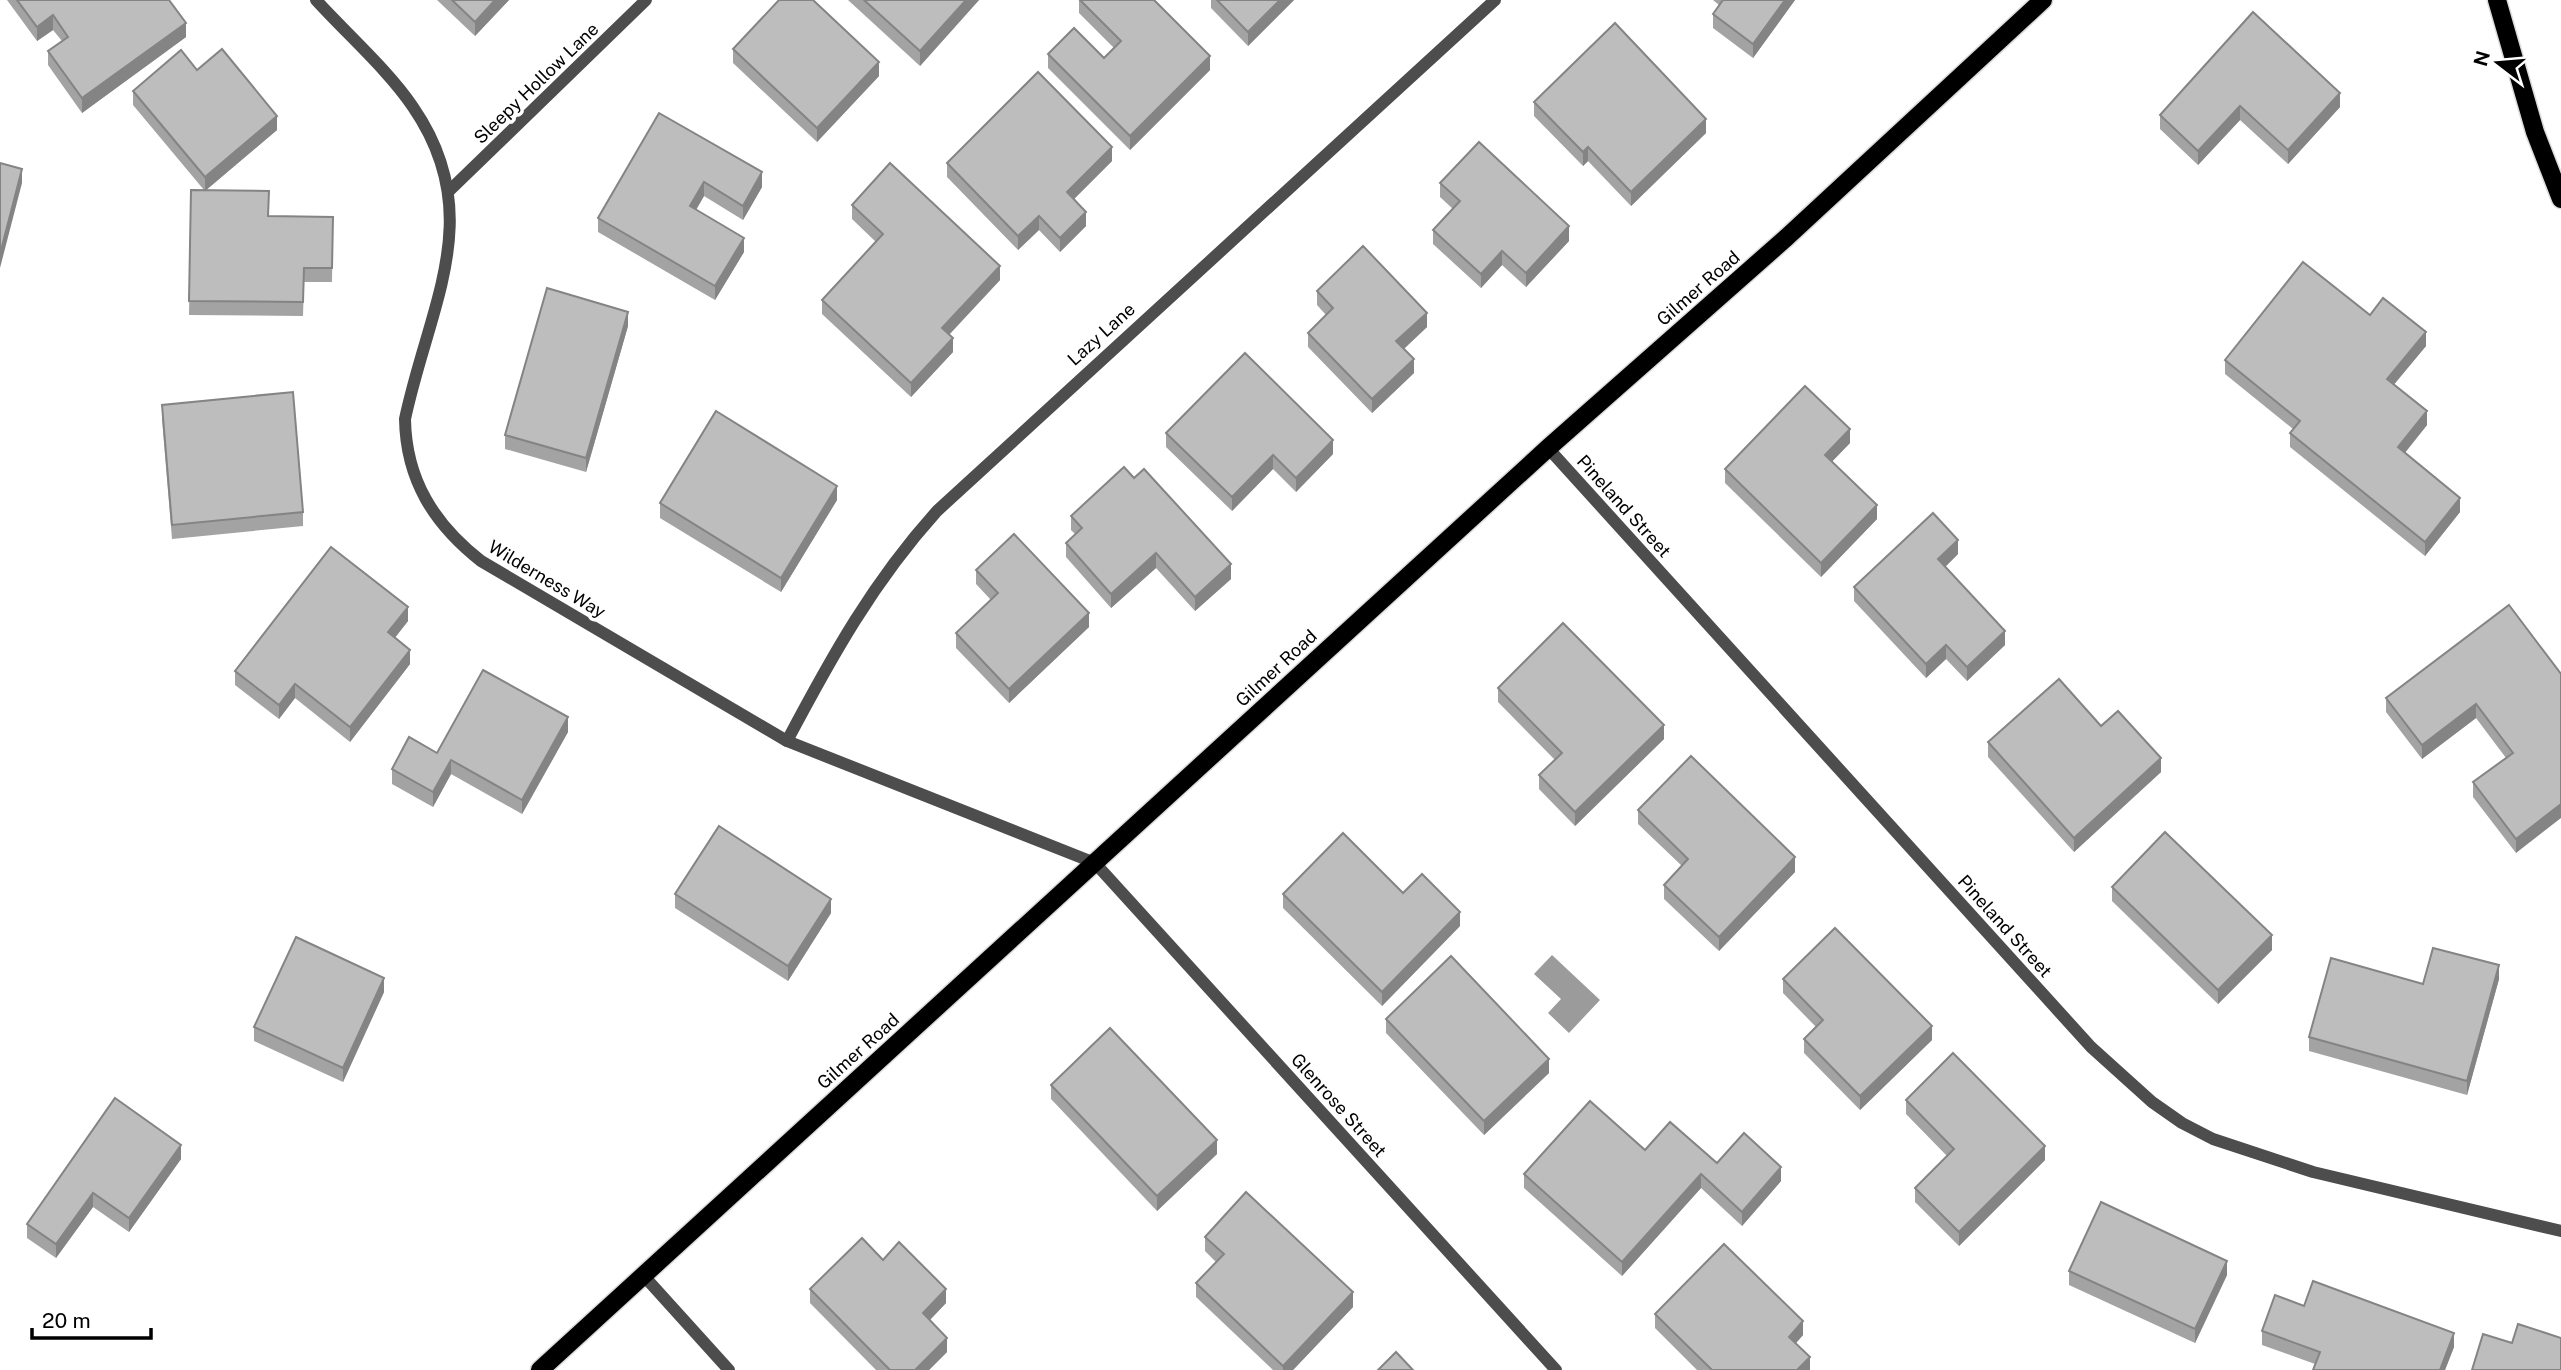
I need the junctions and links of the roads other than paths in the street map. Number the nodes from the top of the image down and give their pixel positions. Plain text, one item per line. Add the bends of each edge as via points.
1 (316, 0) edge
2 (646, 0) edge
3 (1495, 0) edge
4 (2043, 0) edge
5 (2496, 3) edge
6 (450, 190) junction
7 (2561, 199) edge
8 (1548, 448) junction
9 (788, 741) junction
10 (1095, 863) junction
11 (2561, 1231) edge
12 (644, 1276) junction
13 (540, 1370) edge
14 (729, 1370) edge
15 (1556, 1370) edge

1 - 6 street, Wilderness Way via 412,104 436,146
2 - 6 street, Sleepy Hollow Lane
3 - 9 street, Lazy Lane via 937,511 855,617
4 - 8 main road, Gilmer Road via 1787,237
5 - 7 main road via 2535,132
6 - 9 street, Wilderness Way via 446,268 405,419 410,463 424,500 449,533 481,561
8 - 10 main road, Gilmer Road
8 - 11 street, Pineland Street via 2091,1047 2152,1102 2213,1139 2279,1163
9 - 10 street, Wilderness Way
10 - 12 main road, Gilmer Road
10 - 15 street, Glenrose Street
12 - 13 main road, Gilmer Road
12 - 14 street

